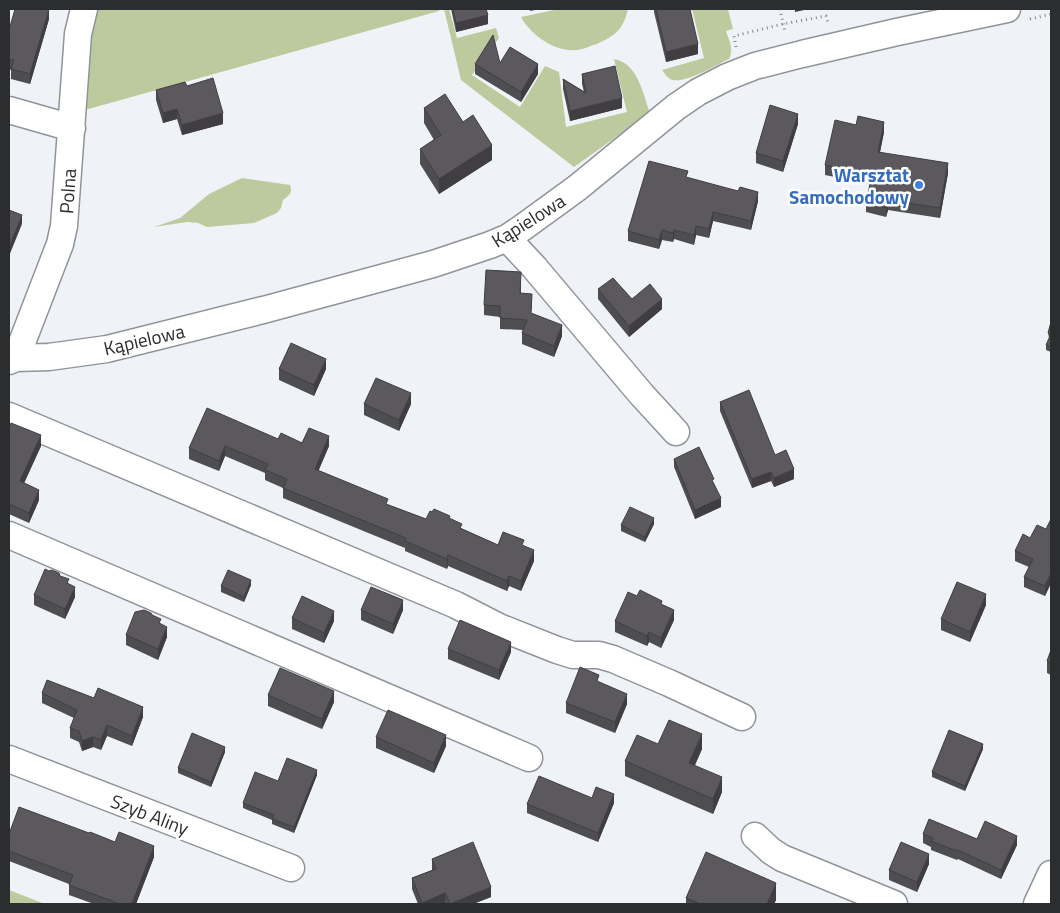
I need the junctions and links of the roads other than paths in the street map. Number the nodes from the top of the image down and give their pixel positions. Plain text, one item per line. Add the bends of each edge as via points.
1 (84, 9) edge
2 (1007, 9) edge
3 (9, 110) edge
4 (72, 128) junction
5 (507, 238) junction
6 (12, 359) edge
7 (9, 416) edge
8 (676, 432) dead end
9 (9, 535) edge
10 (742, 717) dead end
11 (529, 758) dead end
12 (9, 759) edge
13 (755, 836) dead end
14 (291, 868) dead end
15 (1051, 874) edge
16 (894, 904) edge
17 (1037, 904) edge

1 - 4 street, Polna via 78,34
2 - 5 street, Kąpielowa via 802,54 727,77 676,107 577,188
3 - 4 street
4 - 6 street, Polna via 67,207 60,244
5 - 6 street, Kąpielowa via 433,264 107,349
5 - 8 street
7 - 10 street via 456,605 499,627 573,655 598,654 613,659
9 - 11 street
12 - 14 street, Szyb Aliny
13 - 16 street via 782,858
15 - 17 street

